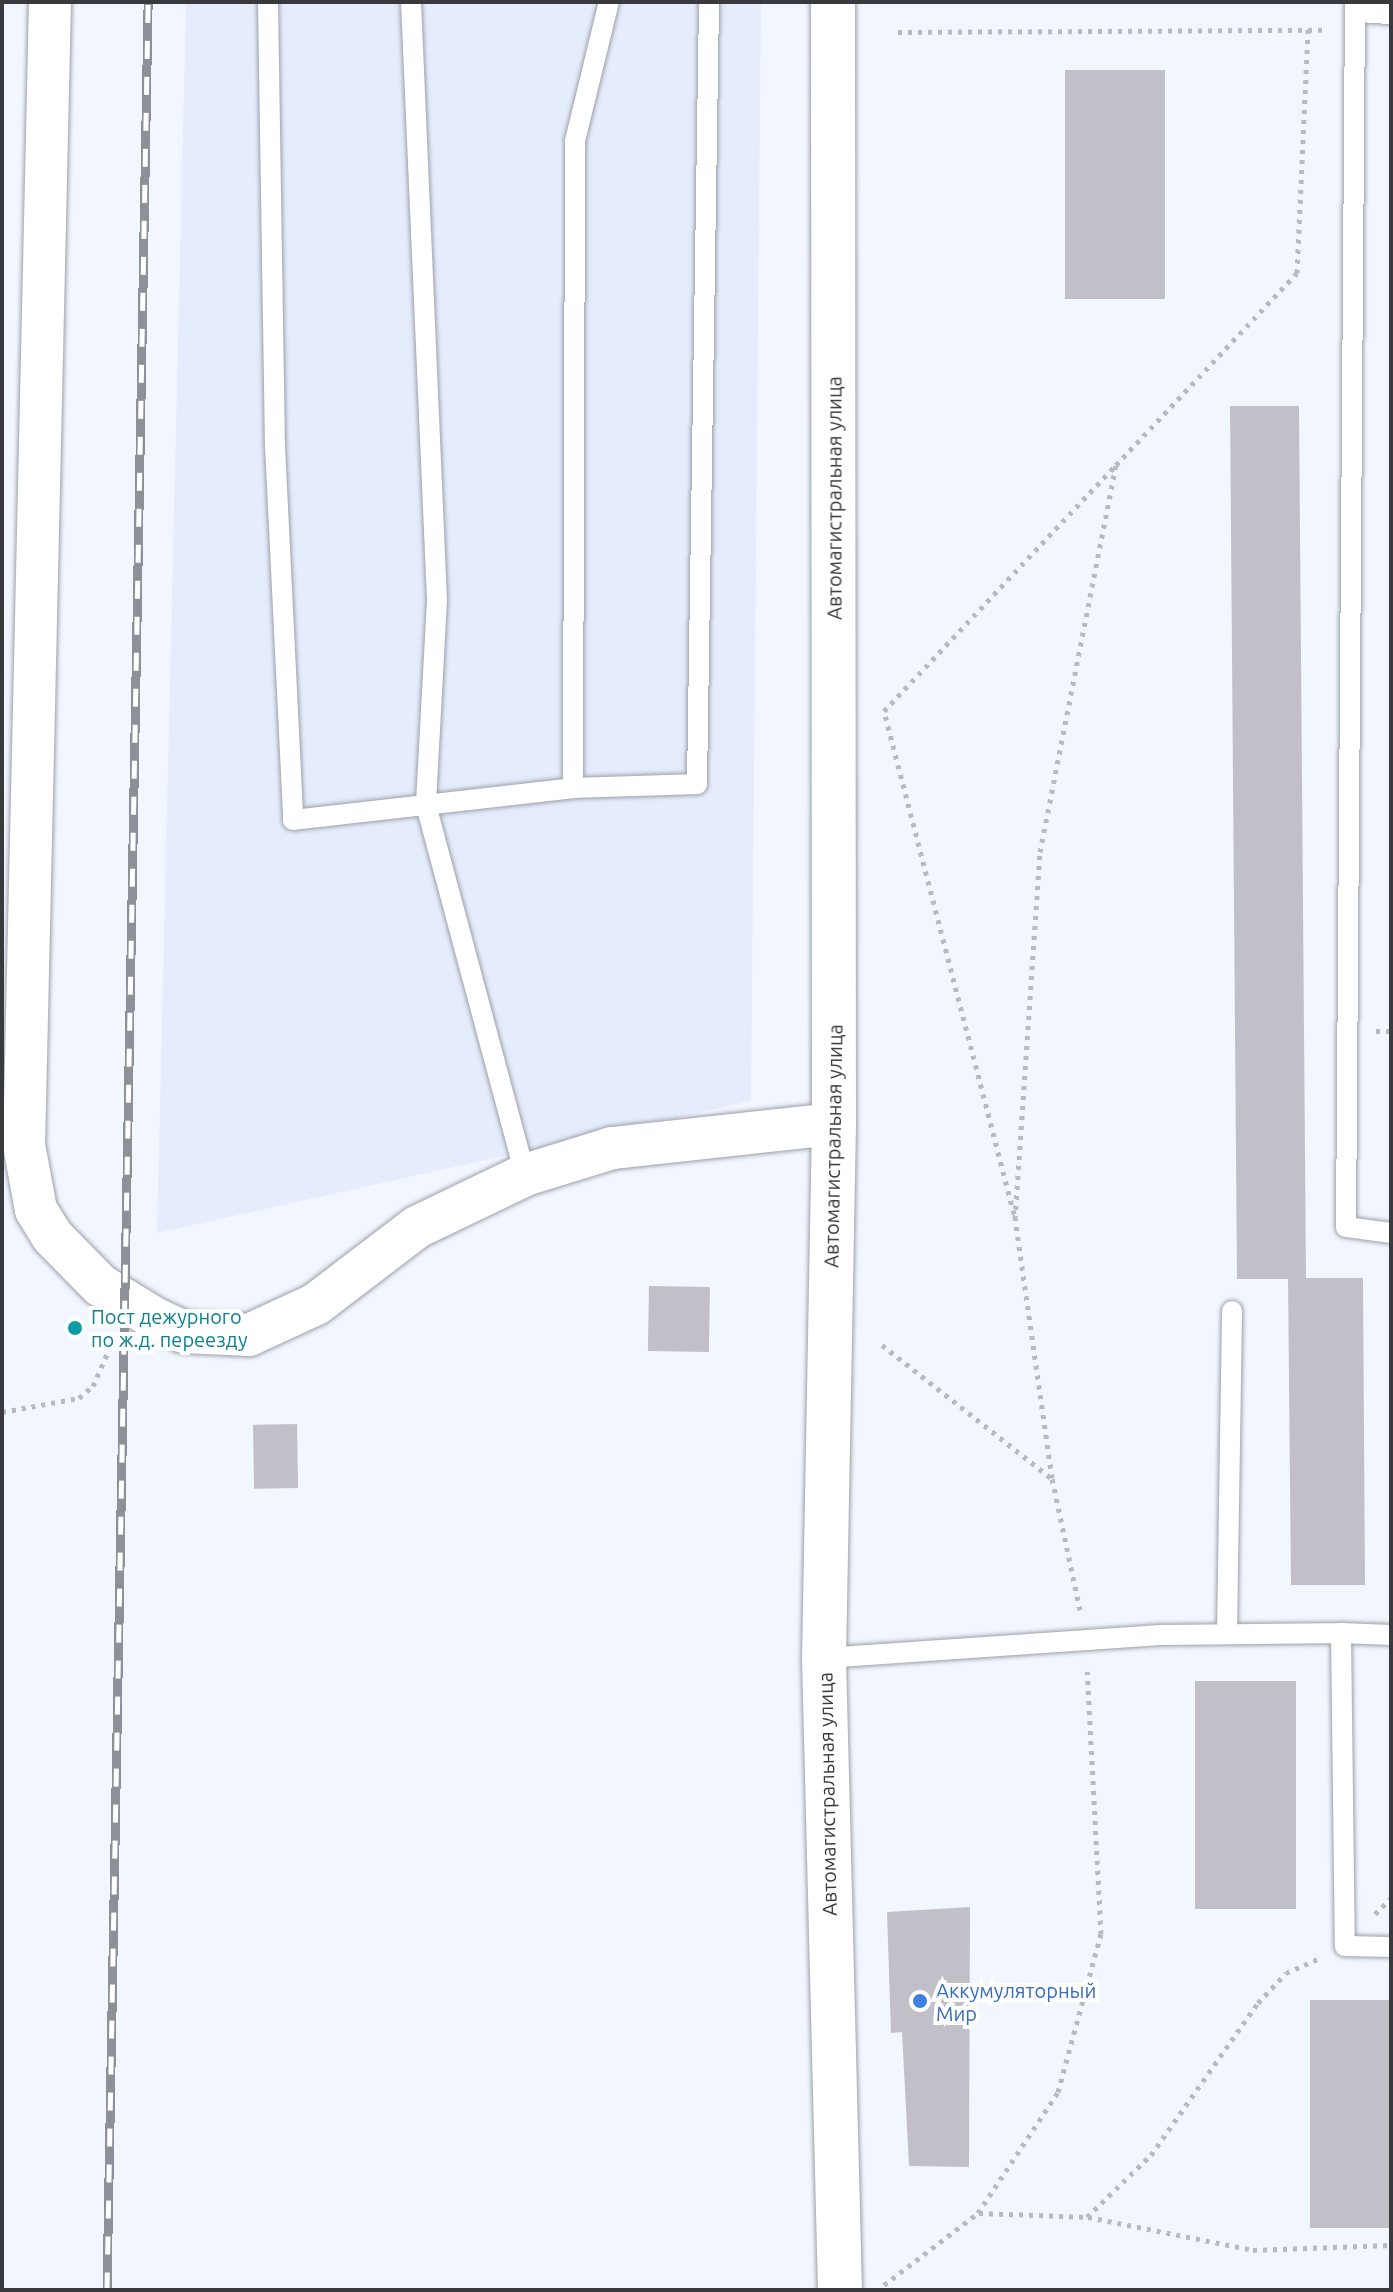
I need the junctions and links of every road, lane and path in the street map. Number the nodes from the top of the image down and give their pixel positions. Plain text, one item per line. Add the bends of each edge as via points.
1 (50, 2) edge
2 (268, 2) edge
3 (411, 2) edge
4 (609, 2) edge
5 (709, 2) edge
6 (833, 2) edge
7 (1355, 2) edge
8 (1391, 3) edge
9 (1364, 17) edge
10 (1308, 29) junction
11 (898, 32) dead end
12 (1116, 465) junction
13 (573, 788) junction
14 (426, 805) junction
15 (834, 1124) junction
16 (525, 1175) junction
17 (1015, 1219) junction
18 (1391, 1233) edge
19 (1232, 1311) dead end
20 (111, 1345) dead end
21 (882, 1345) dead end
22 (2, 1412) edge
23 (1052, 1478) junction
24 (1227, 1633) junction
25 (1341, 1633) junction
26 (1391, 1635) edge
27 (1086, 1640) junction
28 (824, 1658) junction
29 (1391, 1898) edge
30 (1345, 1946) junction
31 (1391, 1947) edge
32 (978, 2213) junction
33 (1087, 2217) junction
34 (1391, 2245) edge
35 (840, 2290) edge
36 (877, 2290) edge

1 - 16 street via 24,1112 36,1210 75,1263 100,1285 184,1332 220,1338 249,1335 292,1317 417,1227
2 - 14 lane via 275,446 293,820
3 - 14 lane via 437,600
4 - 13 lane via 575,141
5 - 13 lane via 697,784
6 - 15 main road, Автомагистральная улица
7 - 9 lane
8 - 9 street
9 - 10 path
9 - 18 lane via 1346,1227
10 - 11 path
10 - 12 path via 1297,273
12 - 17 path via 1040,852
12 - 17 path via 884,711
13 - 14 lane
14 - 16 lane
15 - 16 street via 612,1148
15 - 28 main road, Автомагистральная улица
17 - 23 path
19 - 24 lane
20 - 22 path via 93,1386 79,1398
21 - 23 path
23 - 27 path
24 - 25 lane
24 - 27 lane
25 - 26 lane
25 - 30 lane
27 - 28 lane
27 - 32 path via 1101,1934 1058,2092
28 - 35 main road, Автомагистральная улица
29 - 30 path
30 - 31 lane
30 - 33 path via 1286,1973 1151,2155
32 - 33 path
32 - 36 path
33 - 34 path via 1253,2250

